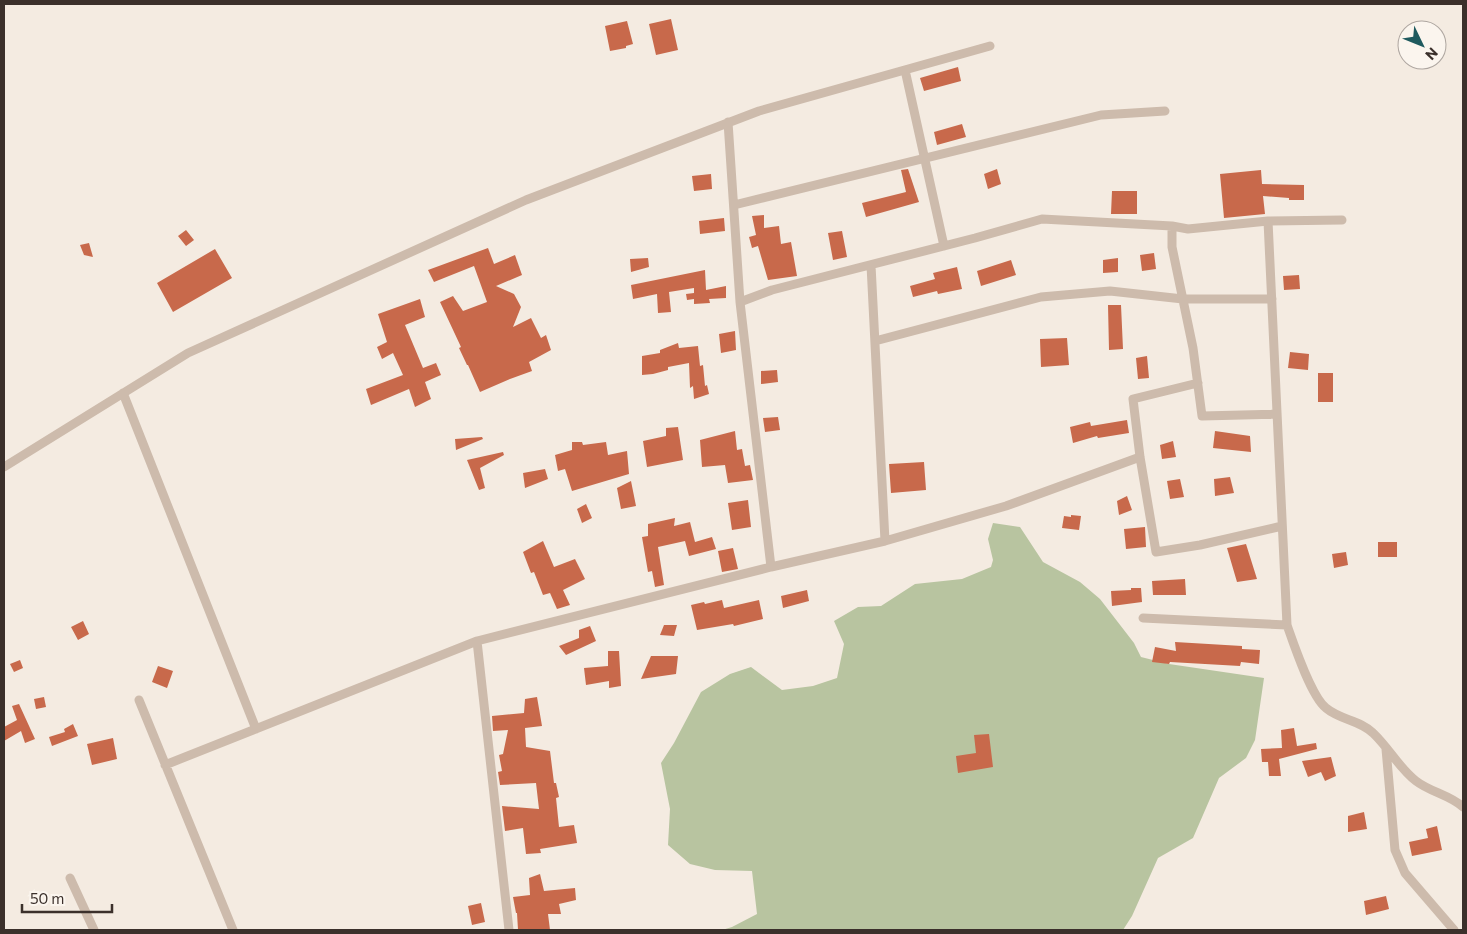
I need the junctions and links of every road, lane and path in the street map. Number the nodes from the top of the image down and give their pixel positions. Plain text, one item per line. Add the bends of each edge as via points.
1 (990, 46) dead end
2 (905, 70) junction
3 (1165, 111) dead end
4 (728, 122) junction
5 (925, 158) junction
6 (734, 205) junction
7 (1342, 220) dead end
8 (1268, 221) junction
9 (1172, 226) junction
10 (944, 246) junction
11 (871, 265) junction
12 (1183, 299) junction
13 (1272, 299) junction
14 (740, 302) junction
15 (874, 341) junction
16 (1198, 383) junction
17 (123, 394) junction
18 (1277, 414) junction
19 (1140, 456) junction
20 (4, 467) edge
21 (1282, 526) junction
22 (885, 541) junction
23 (771, 567) junction
24 (1143, 618) dead end
25 (1287, 625) junction
26 (477, 641) junction
27 (139, 700) dead end
28 (256, 729) junction
29 (1386, 747) junction
30 (165, 765) junction
31 (1446, 797) junction
32 (1463, 798) edge
33 (1463, 807) edge
34 (70, 878) dead end
35 (94, 930) edge
36 (233, 930) edge
37 (509, 930) edge
38 (1454, 930) edge

1 - 2 street
2 - 4 street via 759,110
2 - 5 street
3 - 5 street via 1101,115
4 - 6 street
4 - 17 street via 526,200 188,353
5 - 6 street
5 - 10 street
6 - 14 street
7 - 8 street
8 - 9 street via 1188,229
8 - 13 street
9 - 10 street via 1042,219
9 - 12 street via 1172,247
10 - 11 street
11 - 14 street via 772,290
11 - 15 street
12 - 13 street
12 - 15 street via 1110,291 1041,297
12 - 16 street
13 - 18 street
14 - 23 street
15 - 22 street
16 - 18 street via 1202,416
16 - 19 street via 1133,400
17 - 20 street
17 - 28 street
18 - 21 street
19 - 21 street via 1156,552
19 - 22 street via 1006,506
21 - 25 street
22 - 23 street
23 - 26 street
24 - 25 street
25 - 29 street via 1306,676 1320,702 1334,714 1360,724
26 - 28 street
26 - 37 street
27 - 30 street
28 - 30 street
29 - 31 street via 1418,783
29 - 38 street via 1395,850 1405,873
30 - 36 street
31 - 32 street
31 - 33 street
34 - 35 street

